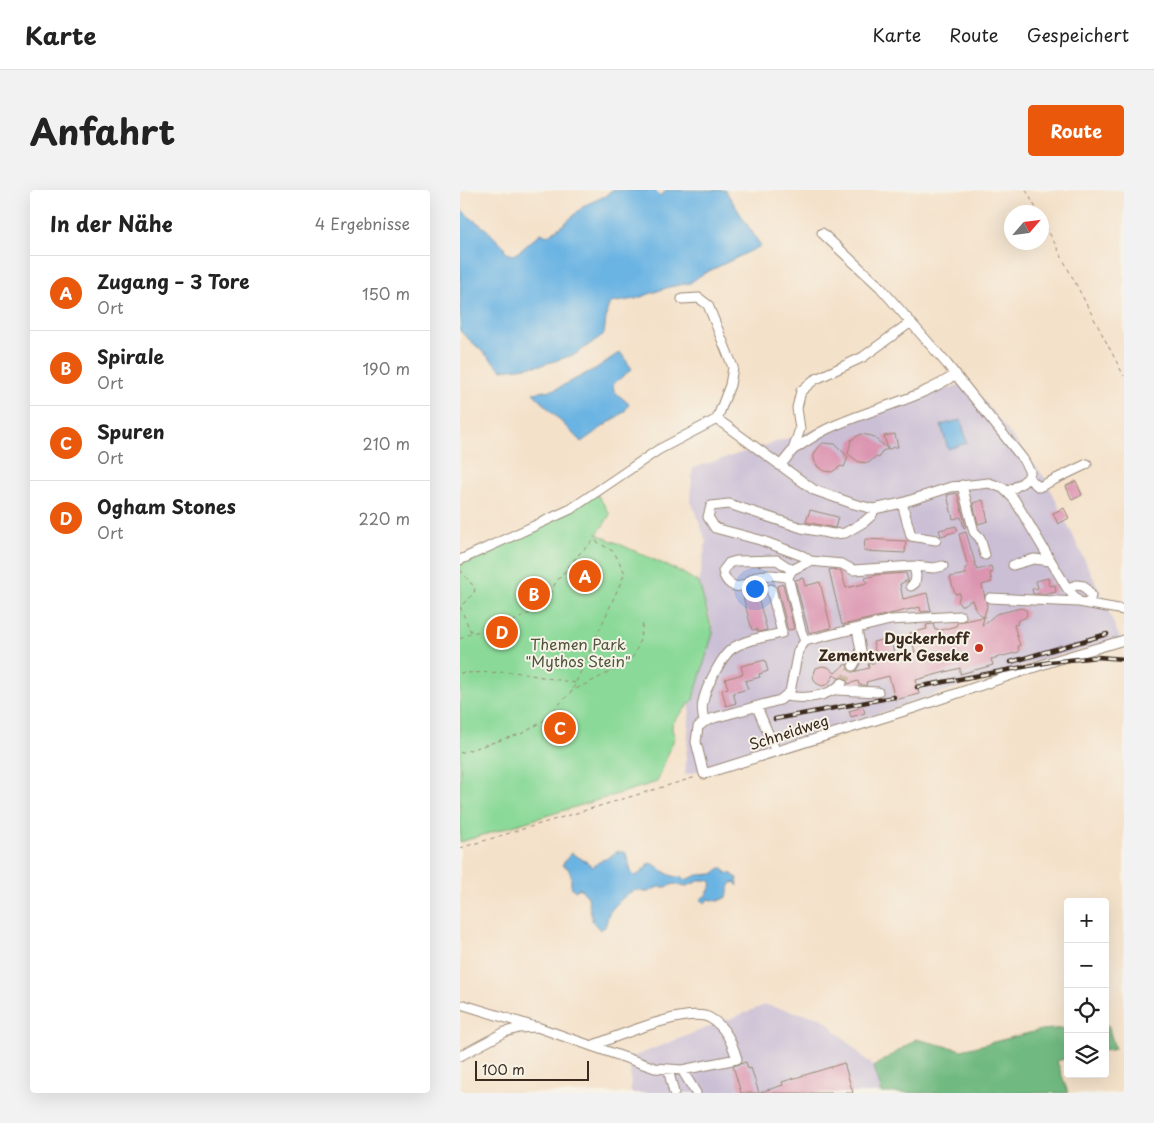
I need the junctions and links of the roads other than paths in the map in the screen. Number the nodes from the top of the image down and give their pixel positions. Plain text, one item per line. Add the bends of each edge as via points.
1 (822, 233) dead end
2 (682, 299) dead end
3 (911, 322) junction
4 (956, 374) junction
5 (717, 419) junction
6 (793, 450) junction
7 (1087, 464) dead end
8 (780, 466) junction
9 (1028, 478) junction
10 (962, 486) junction
11 (1007, 492) junction
12 (902, 504) junction
13 (874, 509) junction
14 (936, 540) dead end
15 (985, 555) dead end
16 (460, 560) edge
17 (810, 561) junction
18 (1051, 561) junction
19 (1014, 565) dead end
20 (914, 566) junction
21 (943, 566) dead end
22 (790, 574) junction
23 (911, 586) dead end
24 (1067, 588) junction
25 (771, 589) dead end
26 (990, 598) dead end
27 (1079, 602) junction
28 (1089, 604) junction
29 (1124, 610) edge
30 (961, 616) dead end
31 (857, 629) junction
32 (1124, 640) edge
33 (805, 642) junction
34 (853, 666) tunnel mouth
35 (842, 682) tunnel mouth
36 (836, 690) junction
37 (878, 692) dead end
38 (784, 696) junction
39 (757, 707) junction
40 (704, 722) junction
41 (776, 752) junction
42 (464, 1005) dead end
43 (537, 1027) junction
44 (591, 1046) junction
45 (460, 1056) edge
46 (668, 1069) junction
47 (682, 1070) junction
48 (674, 1093) edge
49 (696, 1093) edge

1 - 3 lane via 880,287
2 - 5 lane via 699,298 708,305 733,368
3 - 4 lane
3 - 6 lane via 863,357 814,380 801,391 798,408 800,429
4 - 6 lane via 909,398 826,430
4 - 9 lane via 1023,458 1030,472
5 - 8 lane
5 - 16 lane via 658,450 571,509
6 - 8 lane
7 - 9 lane via 1040,487
8 - 13 lane via 814,490
9 - 11 lane
10 - 11 lane via 989,483
10 - 12 lane via 951,486
10 - 15 lane via 974,532 980,538
11 - 18 lane
12 - 13 lane
12 - 14 lane via 911,536
13 - 17 lane via 864,522 845,533 833,534 802,528 729,504 711,506 708,517 715,528 760,540
17 - 20 lane via 842,564 853,570
17 - 22 lane
18 - 19 lane via 1034,559
18 - 24 lane
20 - 21 lane
20 - 23 lane via 915,583
22 - 22 lane via 756,577 744,586 735,587 727,582 723,571 736,561 777,560
22 - 33 lane
24 - 27 lane
24 - 28 lane via 1084,586 1090,595
25 - 40 lane via 782,633 743,643 724,657 703,702
26 - 27 lane
27 - 28 lane
28 - 29 lane
30 - 31 lane via 890,620
31 - 33 lane
31 - 34 lane via 860,651
32 - 41 lane, Schneidweg
33 - 38 lane via 798,650 790,692
35 - 36 lane
36 - 37 lane
36 - 38 lane via 799,698
38 - 39 lane
39 - 40 lane
39 - 41 lane
40 - 41 lane, Schneidweg via 698,727 696,742 704,774
42 - 43 lane
43 - 44 lane
43 - 45 lane via 505,1032
44 - 46 lane via 655,1068
44 - 47 lane via 667,1020 690,1015 710,1018 731,1041 737,1059
46 - 47 lane
46 - 48 lane
47 - 49 lane

